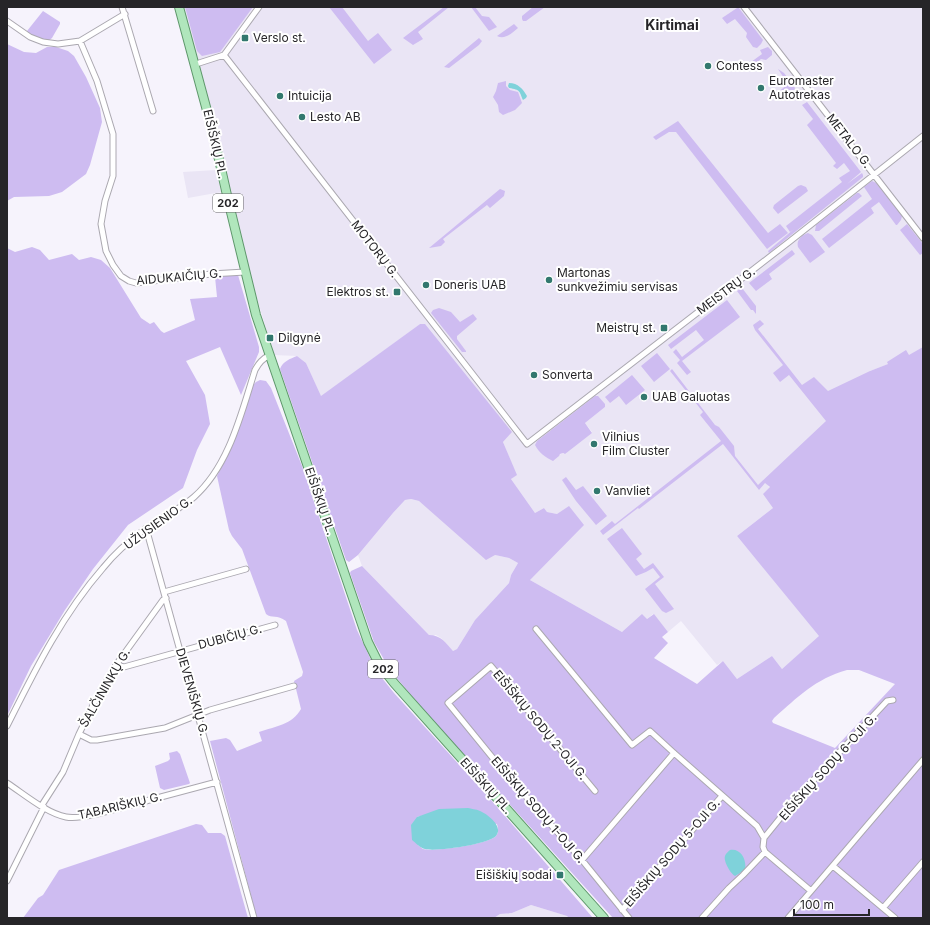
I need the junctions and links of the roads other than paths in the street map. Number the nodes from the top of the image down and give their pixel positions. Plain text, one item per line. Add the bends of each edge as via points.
1 (122, 7) edge
2 (179, 7) edge
3 (259, 7) edge
4 (744, 7) edge
5 (125, 14) junction
6 (7, 21) edge
7 (80, 41) junction
8 (224, 55) junction
9 (196, 64) junction
10 (153, 111) dead end
11 (923, 136) edge
12 (874, 174) junction
13 (923, 238) edge
14 (245, 272) junction
15 (270, 355) junction
16 (527, 444) joint
17 (146, 528) junction
18 (246, 569) dead end
19 (164, 592) junction
20 (166, 598) junction
21 (275, 625) dead end
22 (536, 629) dead end
23 (181, 650) junction
24 (116, 665) junction
25 (294, 686) dead end
26 (893, 700) dead end
27 (448, 703) joint
28 (199, 715) junction
29 (7, 726) edge
30 (79, 734) junction
31 (674, 753) junction
32 (923, 760) edge
33 (217, 782) junction
34 (7, 783) edge
35 (595, 791) dead end
36 (722, 796) junction
37 (43, 806) junction
38 (764, 838) junction
39 (765, 852) junction
40 (582, 860) junction
41 (923, 862) edge
42 (832, 866) junction
43 (7, 880) edge
44 (811, 891) junction
45 (883, 908) junction
46 (622, 910) junction
47 (254, 918) edge
48 (604, 918) edge
49 (629, 918) edge
50 (702, 918) edge
51 (789, 918) edge
52 (895, 918) edge

1 - 5 street
2 - 9 main road, EIŠIŠKIŲ PL. / 202
3 - 8 street
4 - 12 street, METALO G.
5 - 7 street
5 - 10 street
6 - 7 street via 44,42 58,44
7 - 14 street, AIDUKAIČIŲ G. via 97,81 113,134 113,176 101,224 106,251 113,265 125,279 136,283
8 - 9 street
8 - 16 street, MOTORŲ G.
9 - 14 main road, EIŠIŠKIŲ PL. / 202
11 - 12 street, MEISTRŲ G.
12 - 13 street, METALO G.
12 - 16 street, MEISTRŲ G.
14 - 15 main road, EIŠIŠKIŲ PL. / 202
15 - 17 street, UŽUSIENIO G. via 259,362 255,370 232,437 216,471 184,505
15 - 48 main road, EIŠIŠKIŲ PL. / 202 via 362,628 379,664
17 - 19 street, DIEVENIŠKIŲ G.
17 - 29 street, UŽUSIENIO G. via 111,559 83,592 50,642
18 - 19 street
19 - 20 street, DIEVENIŠKIŲ G.
20 - 23 street, DIEVENIŠKIŲ G.
20 - 24 street, ŠALČININKŲ G.
21 - 23 street, DUBIČIŲ G.
22 - 31 street via 632,745 650,731
23 - 24 street, DUBIČIŲ G. via 124,667
23 - 28 street, DIEVENIŠKIŲ G.
24 - 30 street, ŠALČININKŲ G.
25 - 28 street
26 - 38 street, EIŠIŠKIŲ SODŲ 6-OJI G. via 887,701 794,801
27 - 35 street, EIŠIŠKIŲ SODŲ 2-OJI G. via 491,666
27 - 40 street, EIŠIŠKIŲ SODŲ 1-OJI G.
28 - 30 street via 157,730 97,740
28 - 33 street, DIEVENIŠKIŲ G.
30 - 37 street, ŠALČININKŲ G. via 63,772
31 - 36 street
31 - 40 street
32 - 42 street
33 - 37 street, TABARIŠKIŲ G. via 83,817 59,815
33 - 47 street, DIEVENIŠKIŲ G.
34 - 37 street, TABARIŠKIŲ G.
36 - 38 street via 757,826
36 - 46 street, EIŠIŠKIŲ SODŲ 5-OJI G.
37 - 43 street, ŠALČININKŲ G.
38 - 39 street
39 - 44 street
39 - 50 street
40 - 46 street, EIŠIŠKIŲ SODŲ 1-OJI G.
41 - 45 street
42 - 44 street
42 - 45 street
44 - 51 street
45 - 52 street
46 - 49 street, EIŠIŠKIŲ SODŲ 1-OJI G.

